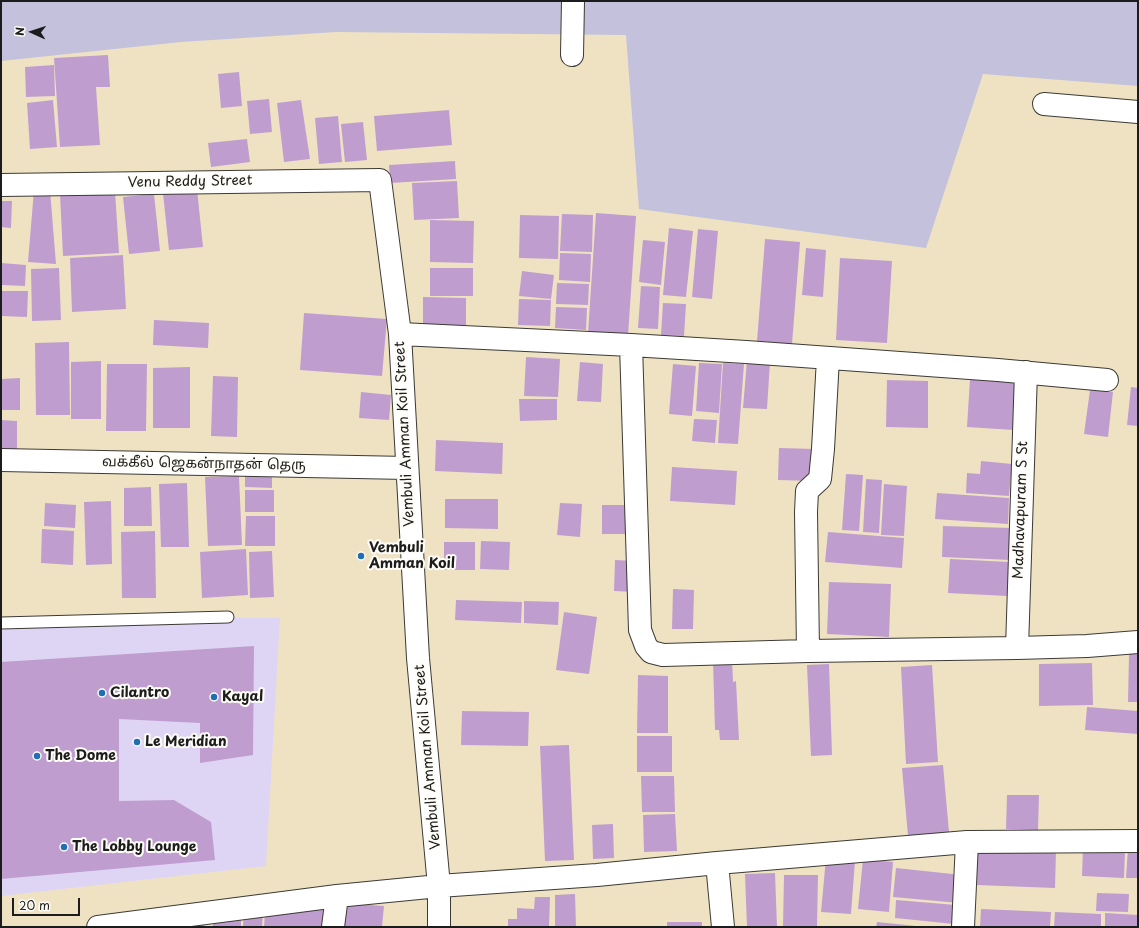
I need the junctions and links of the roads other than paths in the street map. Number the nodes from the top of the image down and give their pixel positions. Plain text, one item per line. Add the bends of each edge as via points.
1 (573, 1) edge
2 (572, 55) dead end
3 (1044, 104) dead end
4 (1138, 112) edge
5 (380, 180) joint
6 (1, 185) edge
7 (400, 334) junction
8 (631, 345) junction
9 (828, 358) junction
10 (1026, 372) junction
11 (1107, 380) dead end
12 (1, 460) edge
13 (407, 468) junction
14 (228, 617) dead end
15 (1, 623) edge
16 (1138, 642) edge
17 (1017, 648) junction
18 (808, 651) junction
19 (1138, 841) edge
20 (967, 842) junction
21 (717, 863) junction
22 (439, 886) junction
23 (337, 896) junction
24 (103, 927) edge
25 (333, 927) edge
26 (439, 927) edge
27 (723, 927) edge
28 (963, 927) edge

1 - 2 street
3 - 4 street
5 - 6 street, Venu Reddy Street
5 - 7 street, Vembuli Amman Koil Street
7 - 8 street
7 - 13 street, Vembuli Amman Koil Street
8 - 9 street
8 - 18 street via 639,621 646,646 651,652 663,654
9 - 10 street
9 - 18 street via 820,480 807,491
10 - 11 street
10 - 17 street, Madhavapuram S St
12 - 13 street, வக்கீல் ஜெகன்நாதன் தெரு
13 - 22 street, Vembuli Amman Koil Street via 418,658
14 - 15 lane
16 - 17 street
17 - 18 street
19 - 20 street
20 - 21 street
20 - 28 street
21 - 22 street via 597,875
21 - 27 street
22 - 23 street
22 - 26 street, Vembuli Amman Koil Street
23 - 24 street
23 - 25 street

